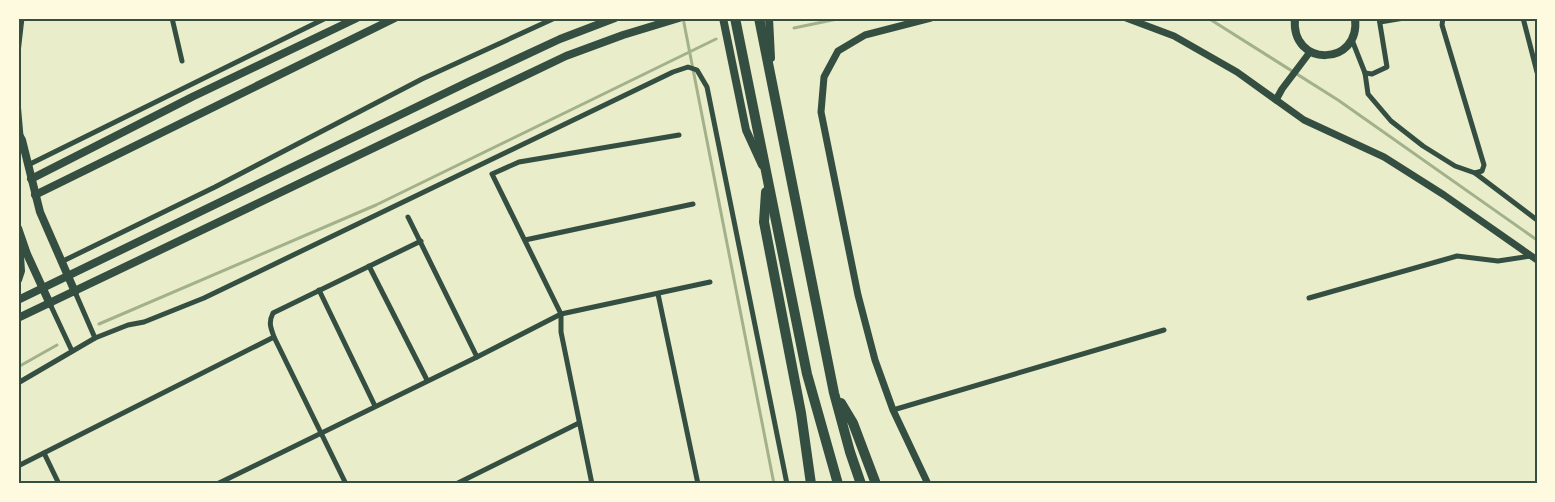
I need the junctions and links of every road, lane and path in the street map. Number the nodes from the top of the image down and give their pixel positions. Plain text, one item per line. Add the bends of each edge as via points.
1 (22, 18) edge
2 (172, 18) edge
3 (326, 18) edge
4 (357, 18) edge
5 (395, 18) edge
6 (555, 18) edge
7 (615, 18) edge
8 (680, 18) edge
9 (723, 18) edge
10 (735, 18) edge
11 (759, 18) edge
12 (769, 18) edge
13 (931, 18) edge
14 (1126, 18) edge
15 (1295, 18) edge
16 (1355, 18) edge
17 (1404, 18) edge
18 (1443, 18) edge
19 (1523, 18) edge
20 (1380, 20) edge
21 (1352, 40) junction
22 (1310, 52) junction
23 (18, 53) edge
24 (182, 61) dead end
25 (1537, 72) edge
26 (1365, 73) junction
27 (773, 89) junction
28 (1276, 100) junction
29 (18, 102) edge
30 (679, 135) dead end
31 (20, 136) edge
32 (28, 165) junction
33 (1475, 172) junction
34 (767, 177) junction
35 (31, 178) junction
36 (35, 195) junction
37 (693, 204) dead end
38 (408, 217) dead end
39 (1537, 220) edge
40 (18, 229) edge
41 (525, 240) junction
42 (421, 241) junction
43 (1535, 257) edge
44 (61, 262) junction
45 (369, 266) junction
46 (67, 277) junction
47 (18, 280) edge
48 (710, 282) dead end
49 (43, 287) junction
50 (319, 290) junction
51 (75, 292) junction
52 (658, 294) junction
53 (1309, 298) dead end
54 (18, 300) edge
55 (50, 304) junction
56 (561, 314) junction
57 (18, 318) edge
58 (1164, 330) dead end
59 (95, 338) junction
60 (274, 338) junction
61 (71, 348) junction
62 (477, 357) junction
63 (428, 380) junction
64 (18, 383) edge
65 (834, 393) junction
66 (375, 406) junction
67 (892, 410) junction
68 (579, 423) junction
69 (321, 433) junction
70 (44, 453) junction
71 (18, 466) edge
72 (59, 484) edge
73 (217, 484) edge
74 (346, 484) edge
75 (456, 484) edge
76 (592, 484) edge
77 (698, 484) edge
78 (788, 484) edge
79 (811, 484) edge
80 (838, 484) edge
81 (861, 484) edge
82 (876, 484) edge
83 (928, 484) edge

1 - 23 street
2 - 24 street
3 - 32 street
4 - 35 main road
5 - 36 main road
6 - 44 street via 422,79
7 - 46 main road via 470,81
8 - 51 main road via 566,56
9 - 34 main road via 746,130
10 - 34 highway
11 - 27 highway
12 - 27 main road
13 - 67 street via 865,35 838,51 824,77 821,94 821,112 858,295
14 - 28 street via 1174,36
15 - 22 main road via 1297,37
16 - 21 main road
17 - 20 street
18 - 33 street via 1456,76 1484,165 1482,171
19 - 25 street
20 - 26 street via 1387,67
21 - 22 main road via 1346,48 1329,56
21 - 26 street
22 - 28 street
26 - 33 street via 1368,94 1391,121 1455,166
27 - 65 highway
28 - 43 street via 1304,120 1384,157
29 - 31 street
30 - 41 street via 519,162 492,174
31 - 32 main road
32 - 35 main road
33 - 39 street
34 - 79 highway via 764,222
34 - 80 highway via 807,374
35 - 36 main road
36 - 44 main road
37 - 41 street
38 - 42 street
40 - 47 main road
40 - 49 main road
41 - 56 street
42 - 45 street
42 - 62 street
43 - 53 street via 1498,261 1457,256
44 - 46 main road
45 - 50 street
45 - 63 street
46 - 49 main road
46 - 51 main road
48 - 52 street
49 - 54 main road
49 - 55 main road
50 - 60 street via 273,313 269,324
50 - 66 street
51 - 55 main road
51 - 59 street
52 - 56 street
52 - 77 street
55 - 57 main road
55 - 61 street
56 - 62 street
56 - 68 street
58 - 67 street
59 - 61 street
59 - 78 street via 213,294 688,67 697,70 707,87
60 - 69 street
60 - 70 street
61 - 64 street
62 - 63 street
63 - 66 street
65 - 81 highway
65 - 82 highway via 853,423
66 - 69 street
67 - 83 street
68 - 75 street
68 - 76 street
69 - 73 street
69 - 74 street
70 - 71 street
70 - 72 street

